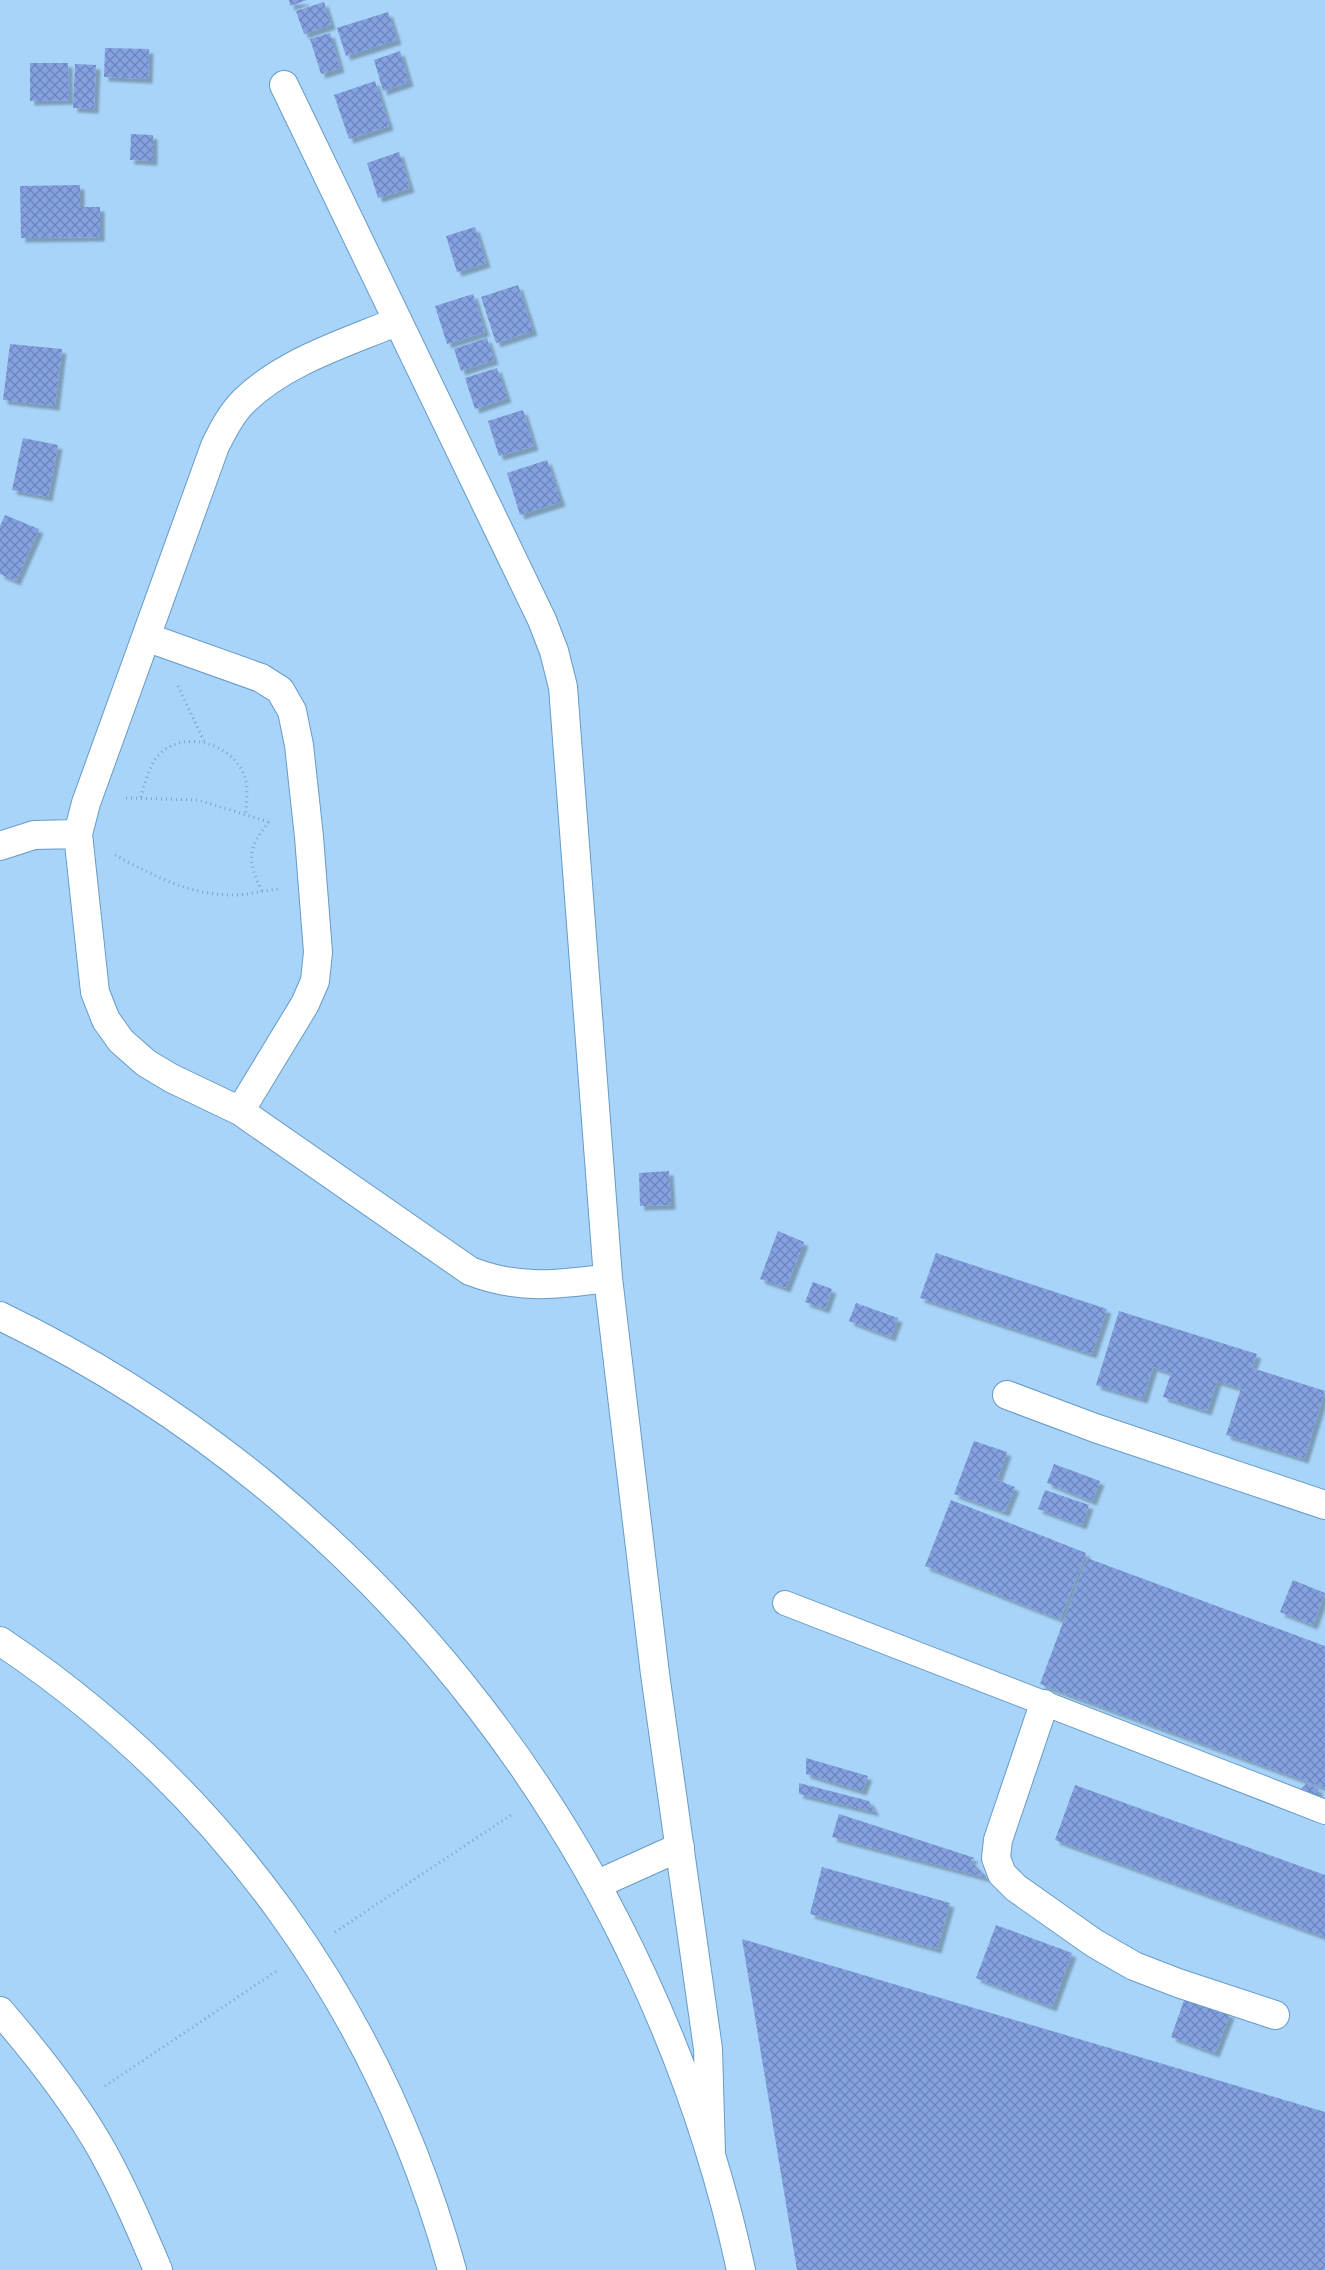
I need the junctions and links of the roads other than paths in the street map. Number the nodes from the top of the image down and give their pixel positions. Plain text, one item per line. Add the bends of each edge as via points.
1 (284, 85) dead end
2 (398, 321) junction
3 (152, 638) junction
4 (78, 834) junction
5 (0, 846) edge
6 (240, 1111) junction
7 (608, 1278) junction
8 (0, 1316) edge
9 (1007, 1395) dead end
10 (1325, 1505) edge
11 (785, 1603) dead end
12 (0, 1641) edge
13 (1044, 1704) junction
14 (1325, 1812) edge
15 (680, 1847) junction
16 (598, 1884) junction
17 (0, 2011) edge
18 (1276, 2015) dead end
19 (711, 2153) junction
20 (158, 2270) edge
21 (452, 2270) edge
22 (741, 2270) edge

1 - 2 street
2 - 3 street via 292,366 244,401 229,420 215,446
2 - 7 street via 542,620 563,688
3 - 4 street via 86,803
3 - 6 street via 261,678 280,690 292,711 299,745 318,952 315,981 305,1004
4 - 5 street via 34,835
4 - 6 street via 95,992 106,1020 121,1041 146,1063
6 - 7 street via 470,1272 494,1281 525,1285 555,1285
7 - 15 street via 654,1664
8 - 16 street via 105,1372 177,1419 245,1469 310,1524 430,1644 484,1711 543,1794
9 - 10 street via 1094,1428
11 - 13 lane
12 - 21 street via 94,1710 151,1761 205,1816 254,1874 313,1958 381,2076 416,2160
13 - 14 lane
13 - 18 street via 998,1840 996,1858 1002,1874 1016,1888 1094,1943 1134,1966
15 - 16 street
15 - 19 street via 708,2049
16 - 19 street via 658,2008 687,2080
17 - 20 street via 28,2044 103,2152
19 - 22 street

